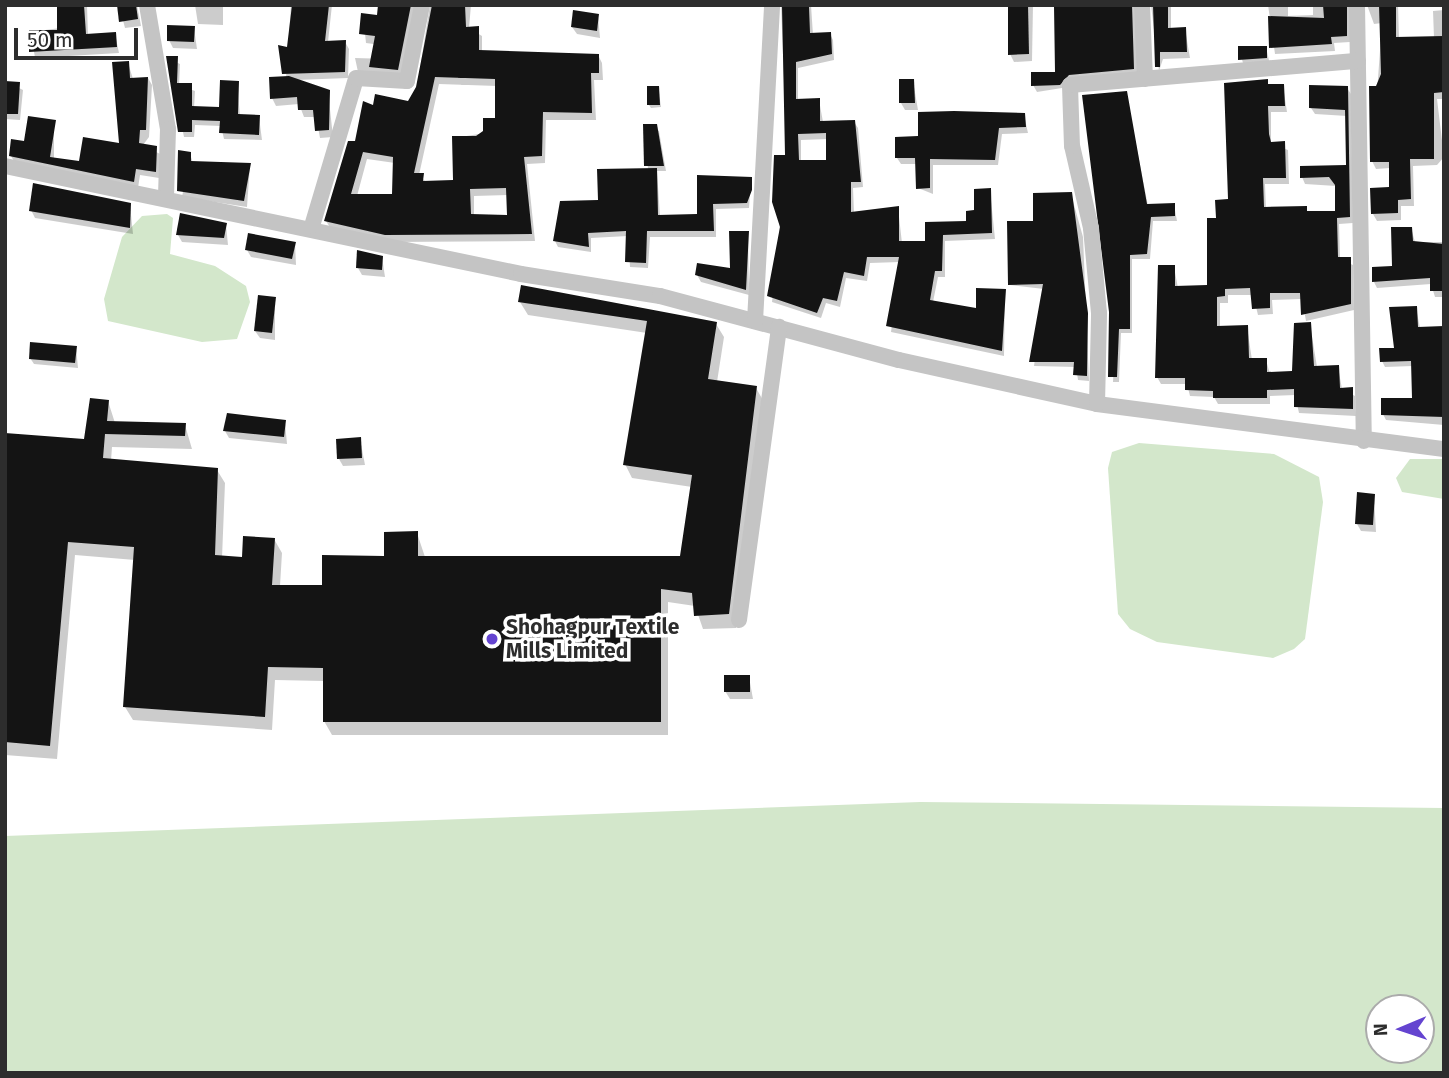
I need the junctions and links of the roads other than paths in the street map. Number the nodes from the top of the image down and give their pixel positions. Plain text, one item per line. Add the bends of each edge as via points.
1 (147, 5) edge
2 (422, 5) edge
3 (772, 5) edge
4 (1142, 5) edge
5 (1357, 5) edge
6 (1359, 61) junction
7 (1145, 79) junction
8 (5, 166) edge
9 (166, 198) junction
10 (312, 226) junction
11 (755, 321) junction
12 (779, 327) junction
13 (1097, 404) junction
14 (1364, 441) junction
15 (1444, 449) edge
16 (739, 620) dead end

1 - 9 street via 168,129
2 - 10 street via 407,81 356,78
3 - 11 street
4 - 7 street
5 - 6 street
6 - 7 street
6 - 14 street
7 - 13 street via 1073,83 1069,89 1099,313
8 - 9 street
9 - 10 street
10 - 11 street
11 - 12 street
12 - 13 street
12 - 16 street
13 - 14 street
14 - 15 street

